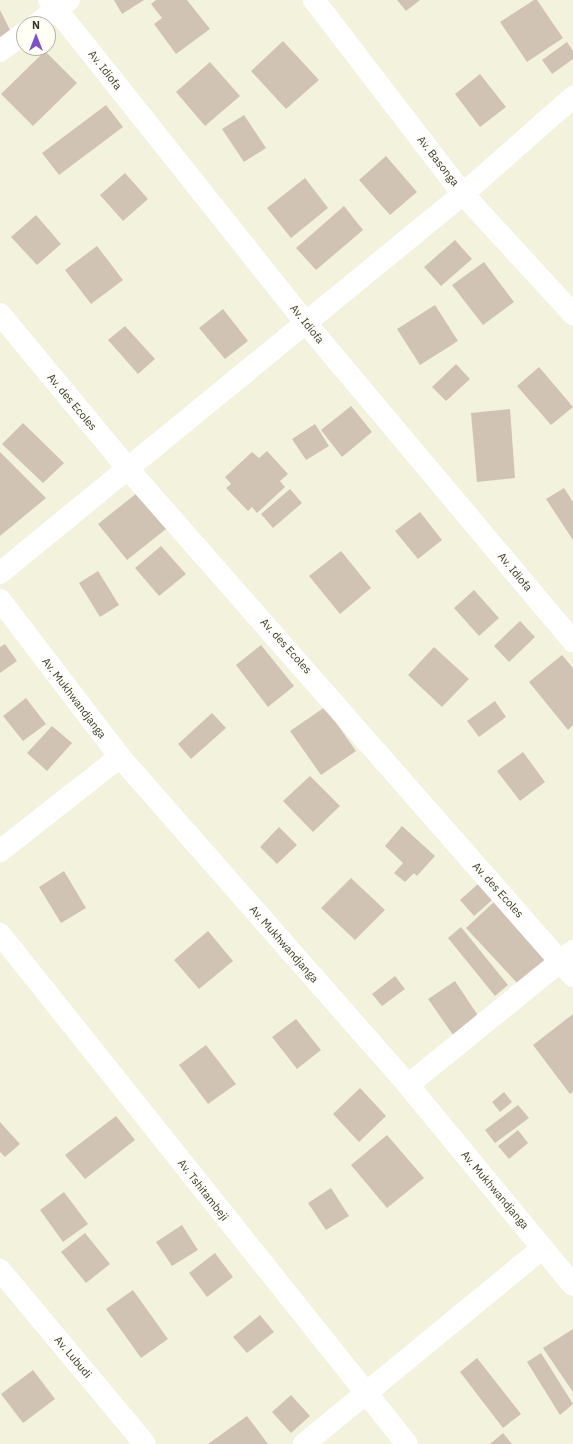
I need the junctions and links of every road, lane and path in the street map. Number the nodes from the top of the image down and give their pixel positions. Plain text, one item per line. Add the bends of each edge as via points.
1 (314, 0) edge
2 (58, 3) edge
3 (44, 16) edge
4 (16, 39) edge
5 (0, 51) edge
6 (573, 97) edge
7 (463, 194) junction
8 (0, 314) edge
9 (573, 314) edge
10 (305, 322) junction
11 (128, 469) junction
12 (0, 573) edge
13 (0, 600) edge
14 (573, 641) edge
15 (120, 757) junction
16 (0, 851) edge
17 (0, 934) edge
18 (569, 963) edge
19 (408, 1085) junction
20 (543, 1248) junction
21 (0, 1270) edge
22 (573, 1285) edge
23 (364, 1392) junction
24 (145, 1444) edge
25 (304, 1444) edge
26 (407, 1444) edge

1 - 7 street, Av. Basonga
2 - 3 street
2 - 10 street, Av. Idiofa
4 - 5 street
6 - 7 street
7 - 9 street, Av. Basonga
7 - 10 street
8 - 11 street, Av. des Ecoles
10 - 11 street
10 - 14 street, Av. Idiofa
11 - 12 street
11 - 18 street, Av. des Ecoles
13 - 15 street, Av. Mukhwandjanga
15 - 16 street
15 - 19 street, Av. Mukhwandjanga
17 - 23 street, Av. Tshitambeji
18 - 19 street
19 - 20 street, Av. Mukhwandjanga
20 - 22 street, Av. Mukhwandjanga
20 - 23 street
21 - 24 street, Av. Lubudi
23 - 25 street
23 - 26 street, Av. Tshitambeji

